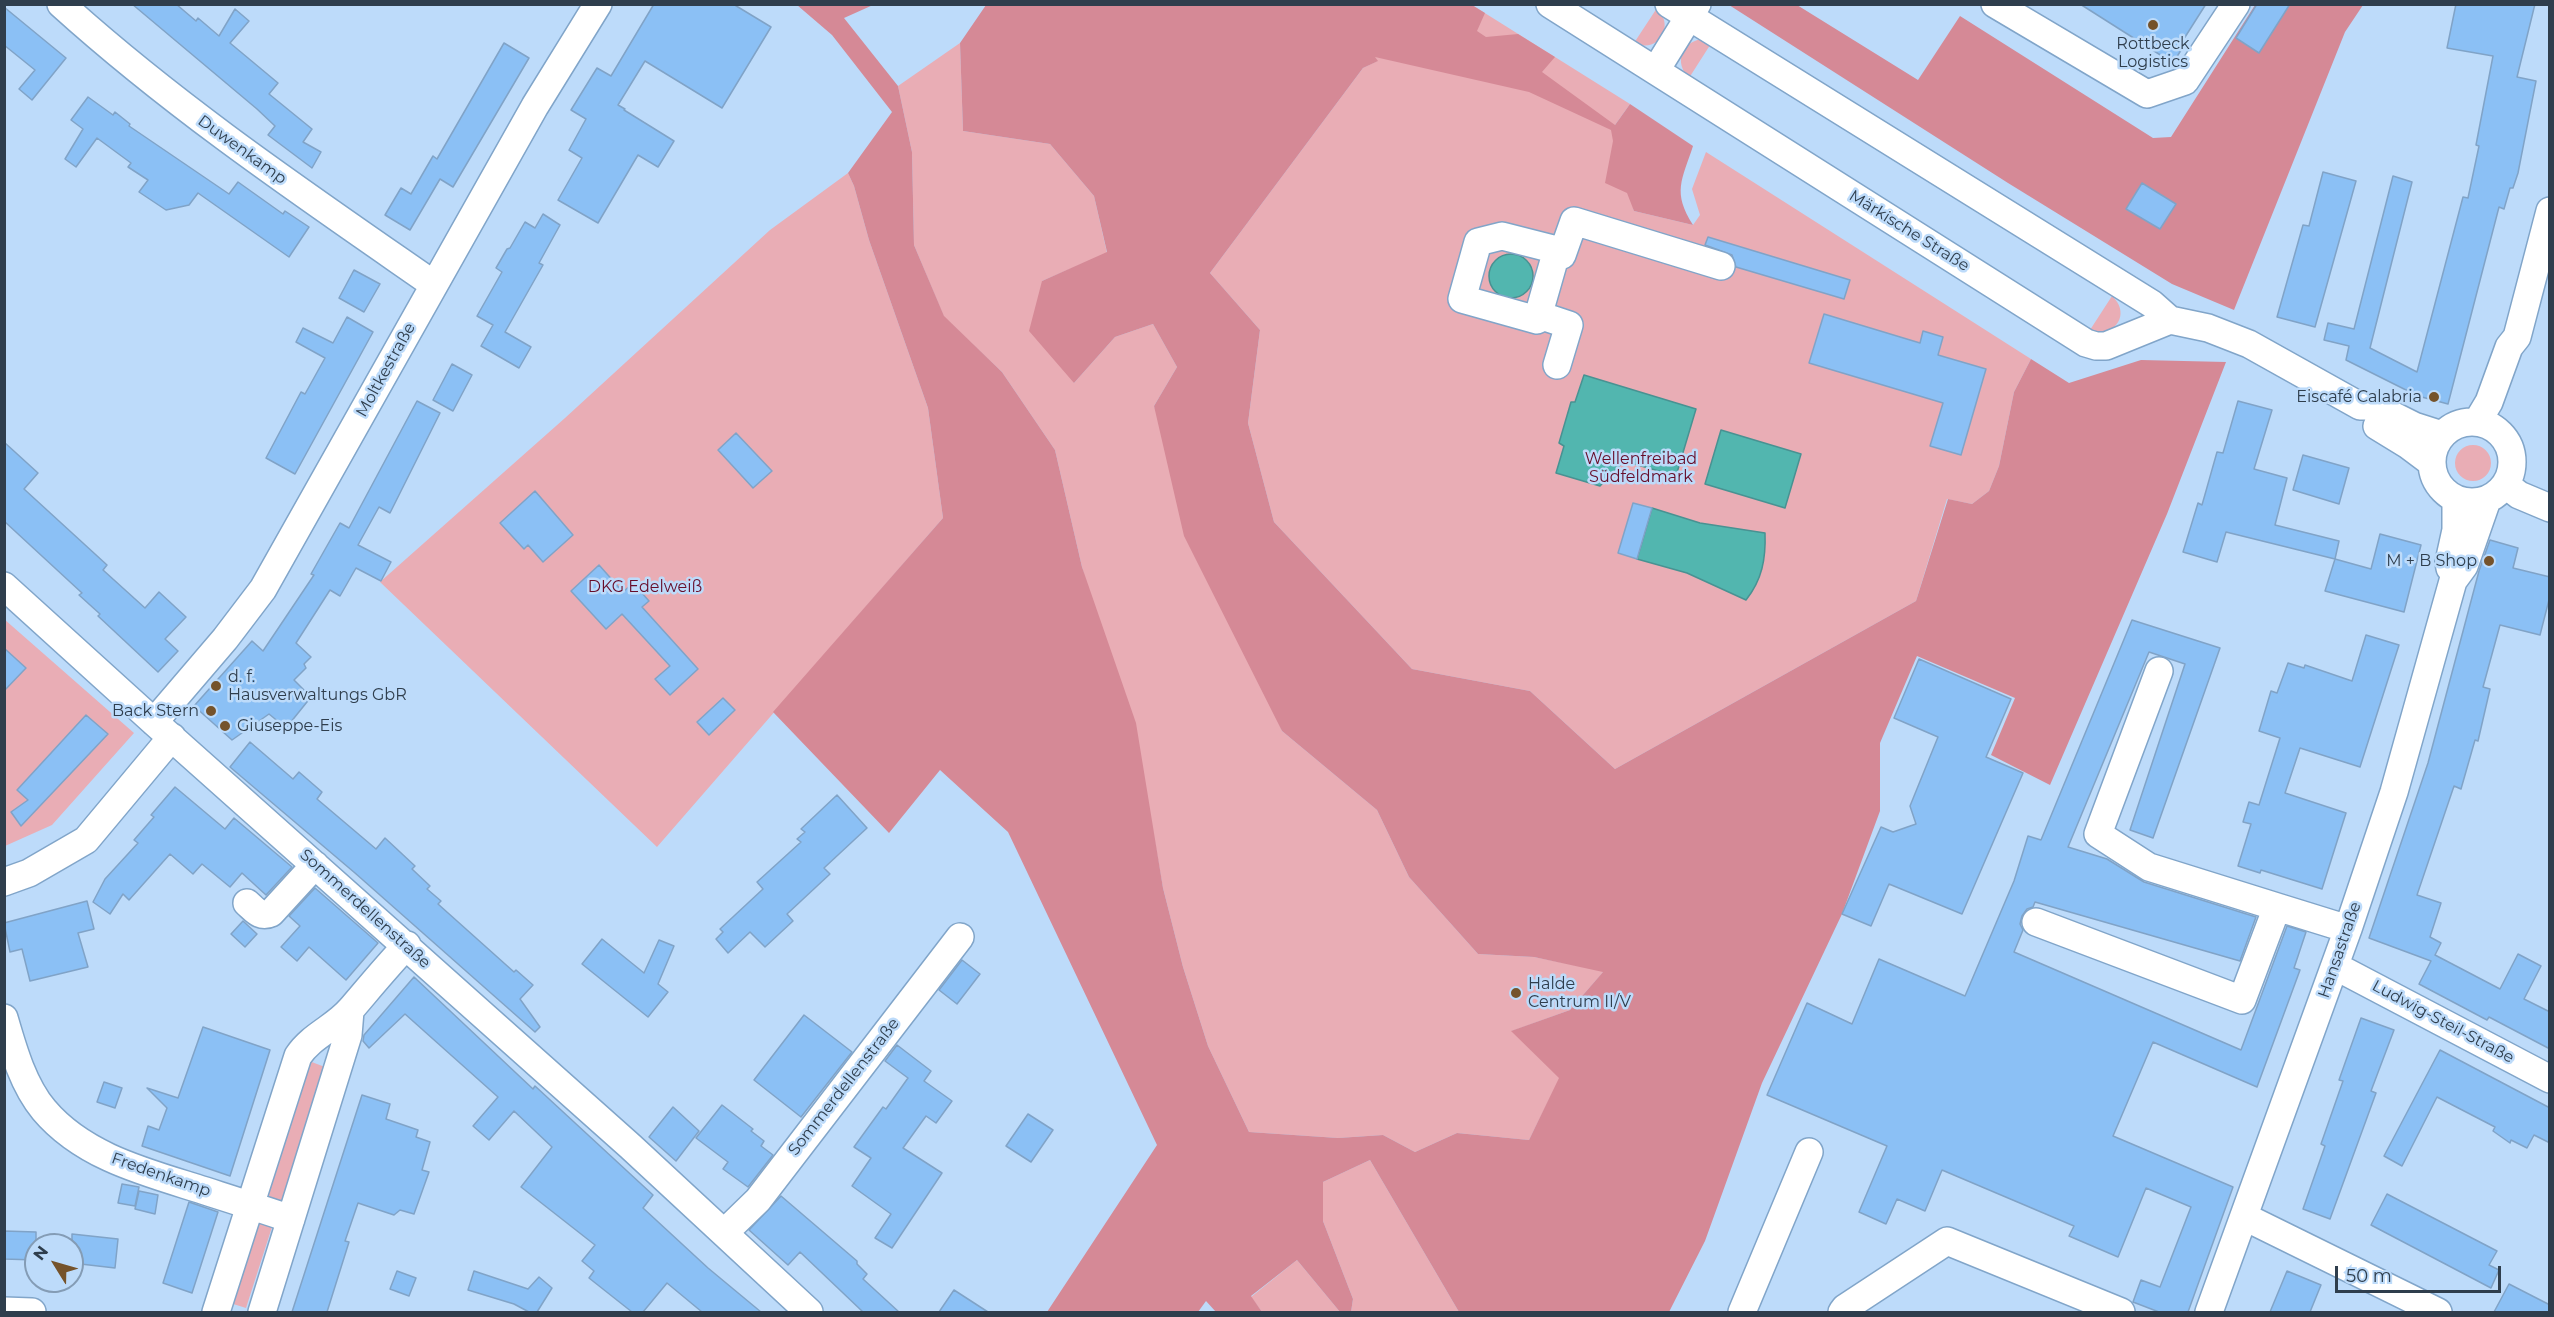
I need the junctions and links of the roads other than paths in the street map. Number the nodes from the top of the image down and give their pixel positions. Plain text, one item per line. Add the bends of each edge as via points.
1 (61, 4) edge
2 (598, 4) edge
3 (1550, 4) edge
4 (1995, 4) edge
5 (2236, 4) edge
6 (1685, 9) edge
7 (1656, 70) junction
8 (2550, 211) edge
9 (1556, 254) junction
10 (1721, 266) dead end
11 (433, 284) junction
12 (1539, 315) junction
13 (2170, 320) junction
14 (2517, 337) junction
15 (1557, 365) dead end
16 (2360, 406) junction
17 (2477, 422) junction
18 (2442, 435) junction
19 (2502, 435) junction
20 (2432, 463) junction
21 (2496, 492) junction
22 (2456, 499) junction
23 (2550, 508) edge
24 (2453, 581) junction
25 (4, 586) edge
26 (2159, 671) dead end
27 (163, 730) junction
28 (315, 865) junction
29 (4, 882) edge
30 (247, 903) dead end
31 (2277, 907) junction
32 (2036, 922) dead end
33 (2348, 928) junction
34 (960, 937) dead end
35 (406, 945) junction
36 (2335, 966) junction
37 (350, 1011) junction
38 (4, 1018) edge
39 (2550, 1079) edge
40 (1809, 1152) dead end
41 (249, 1205) junction
42 (2245, 1217) junction
43 (291, 1219) junction
44 (723, 1233) junction
45 (2065, 1302) edge
46 (4, 1311) edge
47 (32, 1312) edge
48 (216, 1312) edge
49 (262, 1312) edge
50 (809, 1312) edge
51 (1742, 1312) edge
52 (1842, 1312) edge
53 (2121, 1312) edge
54 (2209, 1312) edge
55 (2438, 1312) edge

1 - 11 street, Duwenkamp via 102,42 258,163
2 - 11 street, Moltkestraße
3 - 7 street, Märkische Straße
4 - 5 street via 2147,94 2186,81
6 - 7 street
6 - 13 street via 2152,304
7 - 13 street, Märkische Straße via 2086,343 2106,346
8 - 14 street, Hansastraße
9 - 10 street via 1562,255 1574,221
9 - 12 street
9 - 12 street via 1557,250 1502,237 1478,242 1462,298 1537,320
11 - 27 street, Moltkestraße via 263,589
12 - 15 street via 1569,325
13 - 16 street via 2208,328 2249,344
14 - 17 street, Hansastraße
14 - 19 street, Hansastraße via 2522,348
16 - 18 street via 2374,406
16 - 20 street via 2365,419
17 - 18 street via 2458,424
17 - 19 street
18 - 20 street
19 - 21 street, Hansastraße via 2512,454 2512,465
20 - 22 street via 2441,488
21 - 22 street via 2471,502
21 - 23 street via 2519,495
21 - 24 street, Hansastraße via 2464,566
22 - 24 street, Hansastraße via 2456,530 2449,562
24 - 33 street, Hansastraße via 2394,792
25 - 27 street, Sommerdellenstraße
26 - 31 street via 2098,834 2150,867
27 - 28 street, Sommerdellenstraße
27 - 29 street, Moltkestraße via 86,840 29,873
28 - 30 street via 266,916
28 - 35 street, Sommerdellenstraße
31 - 32 street via 2242,1000
31 - 33 street
33 - 36 street, Hansastraße
34 - 44 street, Sommerdellenstraße via 758,1200
35 - 37 street
35 - 44 street, Sommerdellenstraße
36 - 39 street, Ludwig-Steil-Straße
36 - 42 street, Hansastraße
37 - 41 street via 306,1043 298,1056
37 - 43 street via 348,1035
38 - 41 street, Fredenkamp via 42,1108 74,1138 142,1171
40 - 51 street
41 - 43 street, Fredenkamp
41 - 48 street
42 - 54 street, Hansastraße
42 - 55 street
43 - 49 street
44 - 50 street, Sommerdellenstraße
45 - 52 street via 1947,1241
45 - 53 street
46 - 47 street

